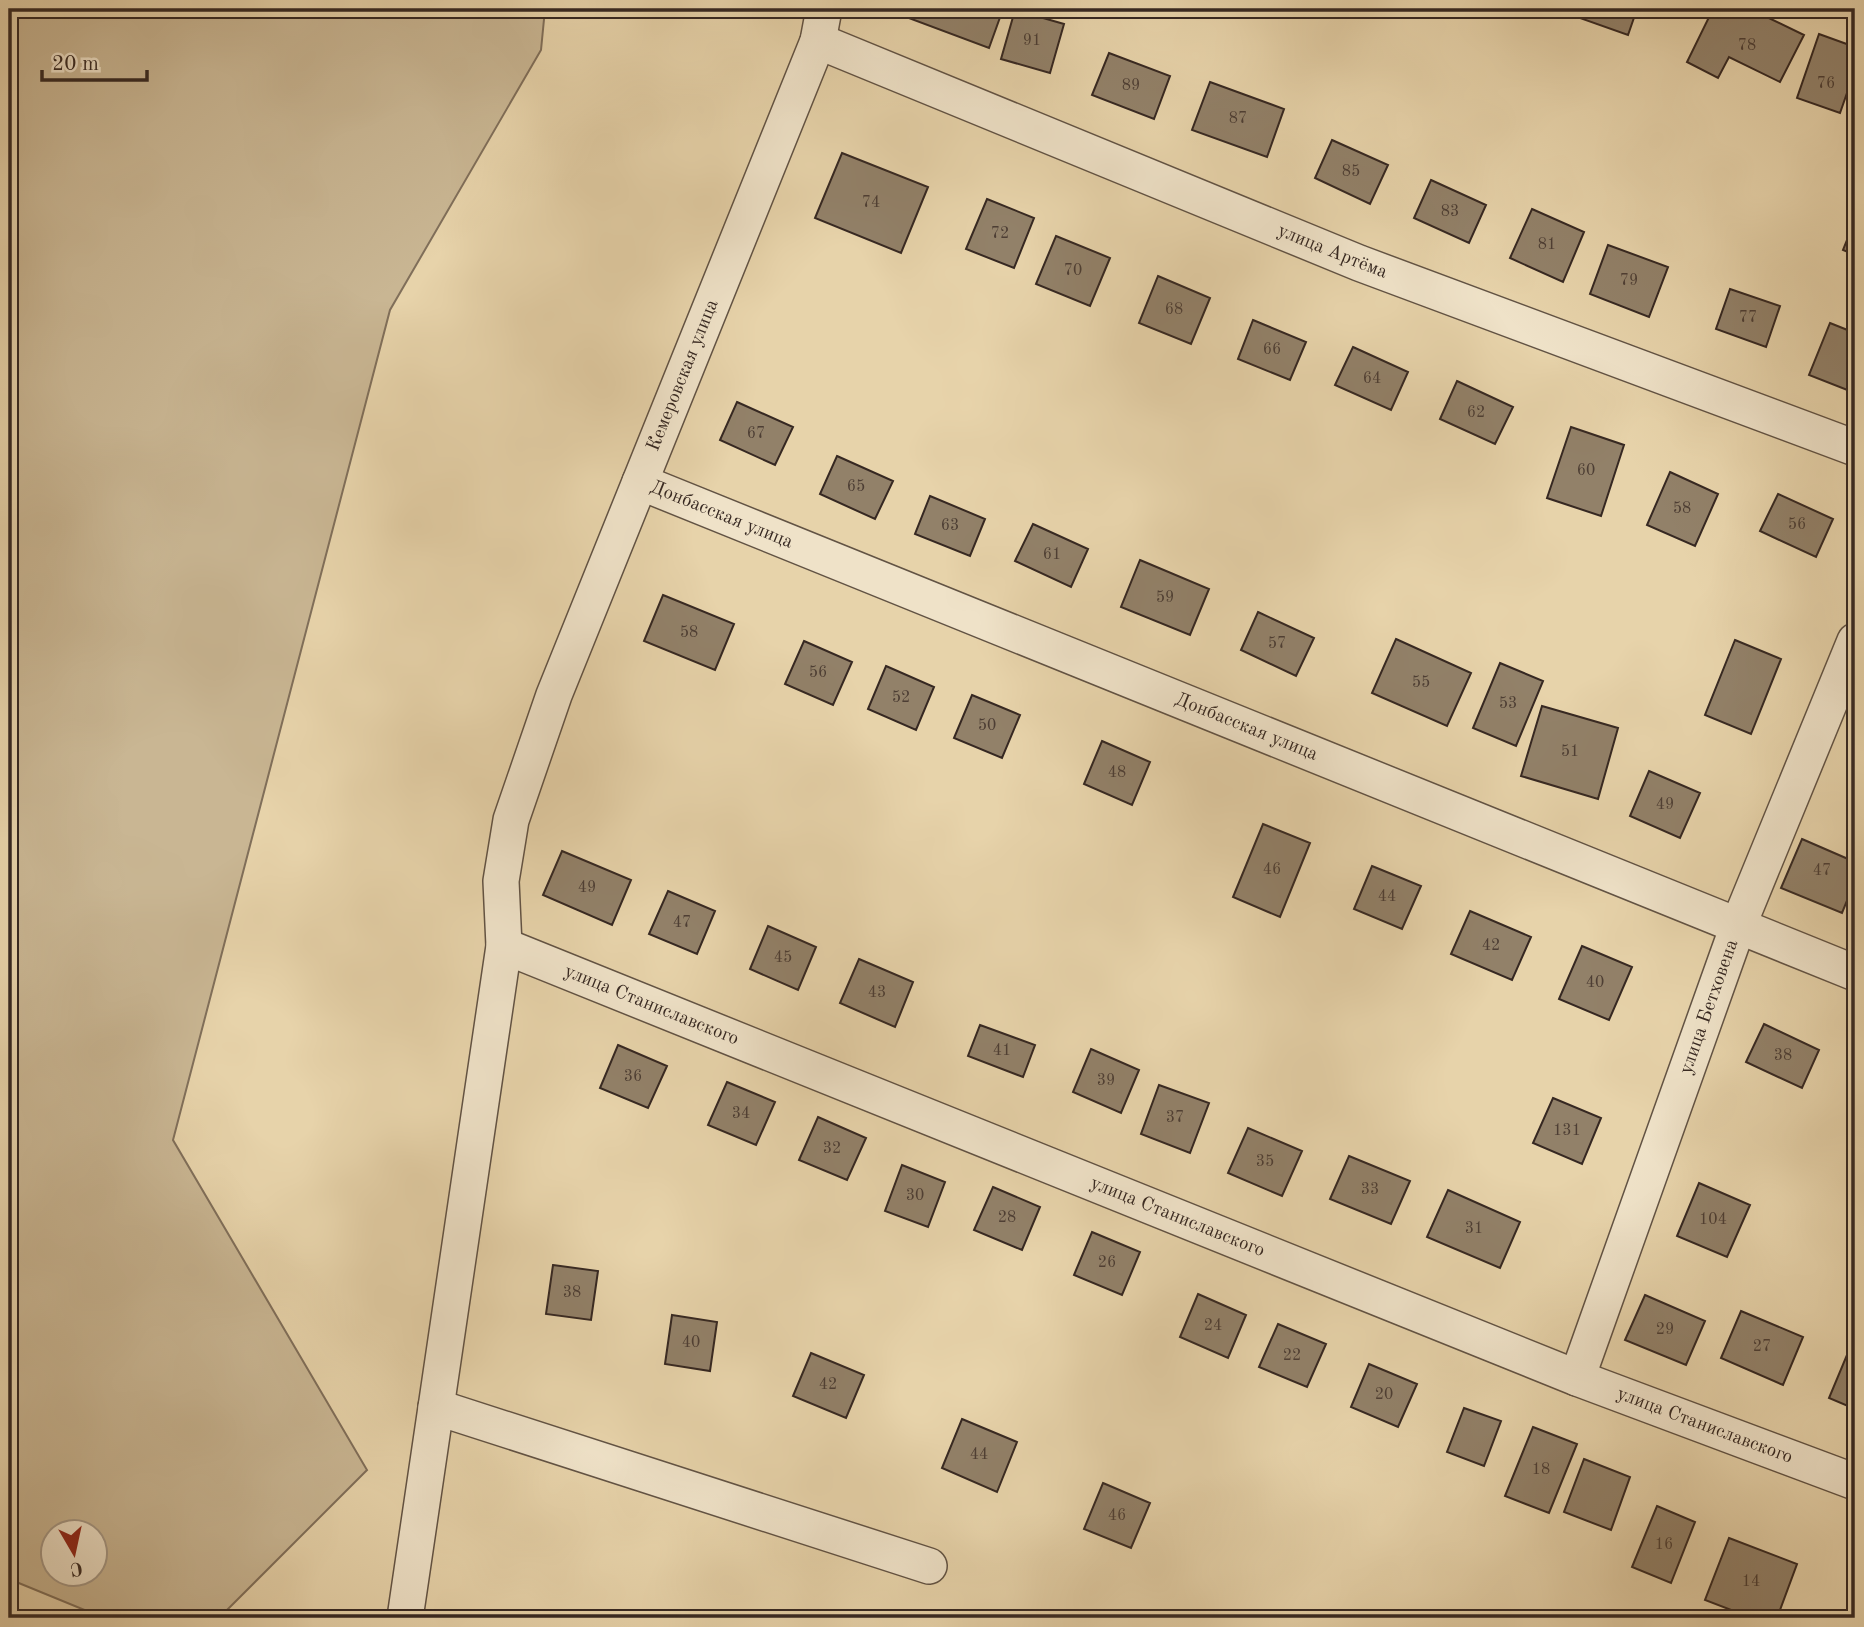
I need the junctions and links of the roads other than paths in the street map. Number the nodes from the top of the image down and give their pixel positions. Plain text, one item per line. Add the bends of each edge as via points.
1 (821, 25) edge
2 (1855, 448) edge
3 (640, 482) junction
4 (1855, 641) edge
5 (1738, 926) junction
6 (504, 946) junction
7 (1855, 973) edge
8 (1577, 1378) junction
9 (436, 1407) junction
10 (1855, 1482) edge
11 (929, 1566) dead end
12 (405, 1618) edge

1 - 2 street, улица Артёма via 1359,263
1 - 3 street, Кемеровская улица
3 - 5 street, Донбасская улица
3 - 6 street, Кемеровская улица via 554,695 510,820 501,881
4 - 5 street, улица Бетховена
5 - 7 street, Донбасская улица
5 - 8 street, улица Бетховена
6 - 8 street, улица Станиславского
6 - 9 street, Кемеровская улица
8 - 10 street, улица Станиславского
9 - 11 street
9 - 12 street, Кемеровская улица

